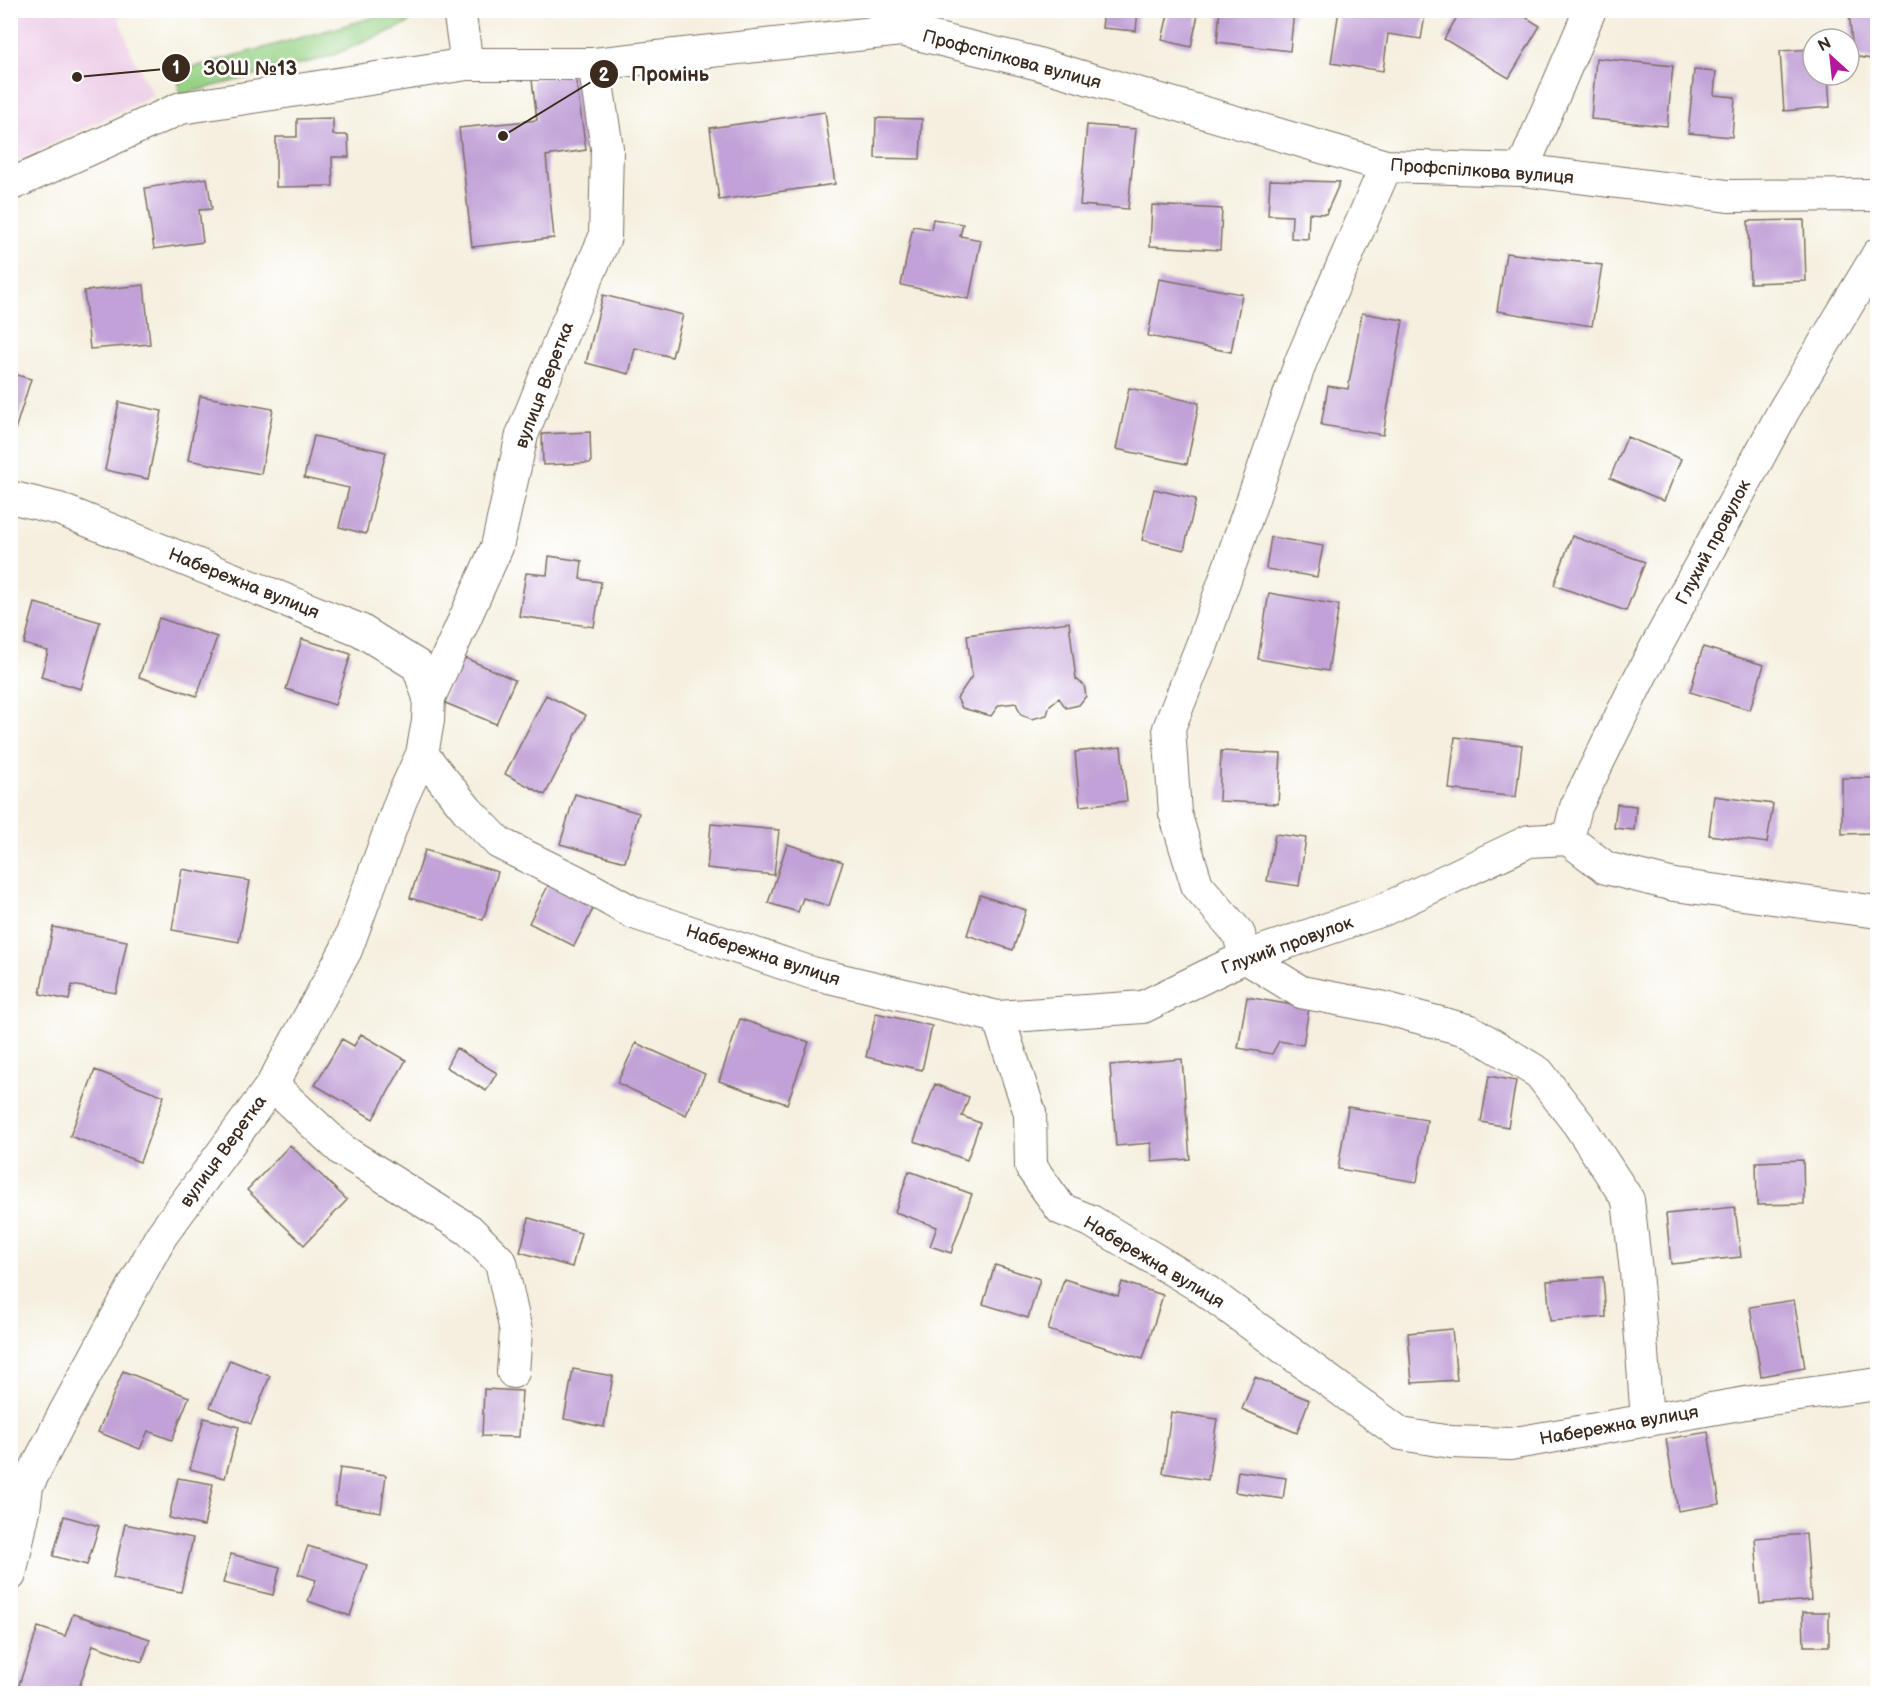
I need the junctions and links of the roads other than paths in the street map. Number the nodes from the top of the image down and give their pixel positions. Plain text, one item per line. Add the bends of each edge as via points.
1 (459, 10) edge
2 (1590, 10) edge
3 (467, 64) junction
4 (594, 64) junction
5 (1386, 166) junction
6 (1522, 170) junction
7 (10, 185) edge
8 (1878, 195) edge
9 (1878, 254) edge
10 (10, 497) edge
11 (428, 710) junction
12 (422, 754) junction
13 (1568, 839) junction
14 (1878, 912) edge
15 (1245, 957) junction
16 (998, 1017) junction
17 (272, 1085) junction
18 (513, 1372) dead end
19 (1878, 1384) edge
20 (1647, 1420) junction
21 (19, 1486) edge
22 (10, 1575) edge

1 - 3 street
2 - 6 street
3 - 4 street, Профспілкова вулиця
3 - 7 street, Профспілкова вулиця via 181,108
4 - 5 street, Профспілкова вулиця via 901,30 1035,63
4 - 11 street, вулиця Веретка via 607,148 605,237 522,435 497,547
5 - 6 street, Профспілкова вулиця
5 - 15 street via 1301,361 1169,728 1175,813 1197,885 1239,934
6 - 8 street, Профспілкова вулиця via 1728,196
9 - 13 street, Глухий провулок via 1784,410 1641,675 1576,807
10 - 11 street, Набережна вулиця via 59,509 360,630 418,666
11 - 12 street, вулиця Веретка
12 - 16 street, Набережна вулиця via 499,843 634,913 812,973
12 - 17 street, вулиця Веретка via 346,950
13 - 14 street via 1606,868 1674,885
13 - 15 street, Глухий провулок via 1529,841 1383,910
15 - 16 street, Глухий провулок via 1143,1007
15 - 20 street via 1301,992 1384,1008 1470,1031 1539,1073 1628,1200
16 - 20 street, Набережна вулиця via 1030,1113 1031,1167 1061,1209 1091,1221 1201,1287 1401,1434 1451,1442 1510,1444
17 - 18 street via 342,1150 469,1230 501,1262 516,1332
17 - 21 street, вулиця Веретка via 161,1236
19 - 20 street, Набережна вулиця
21 - 22 street, вулиця Веретка via 24,1510

